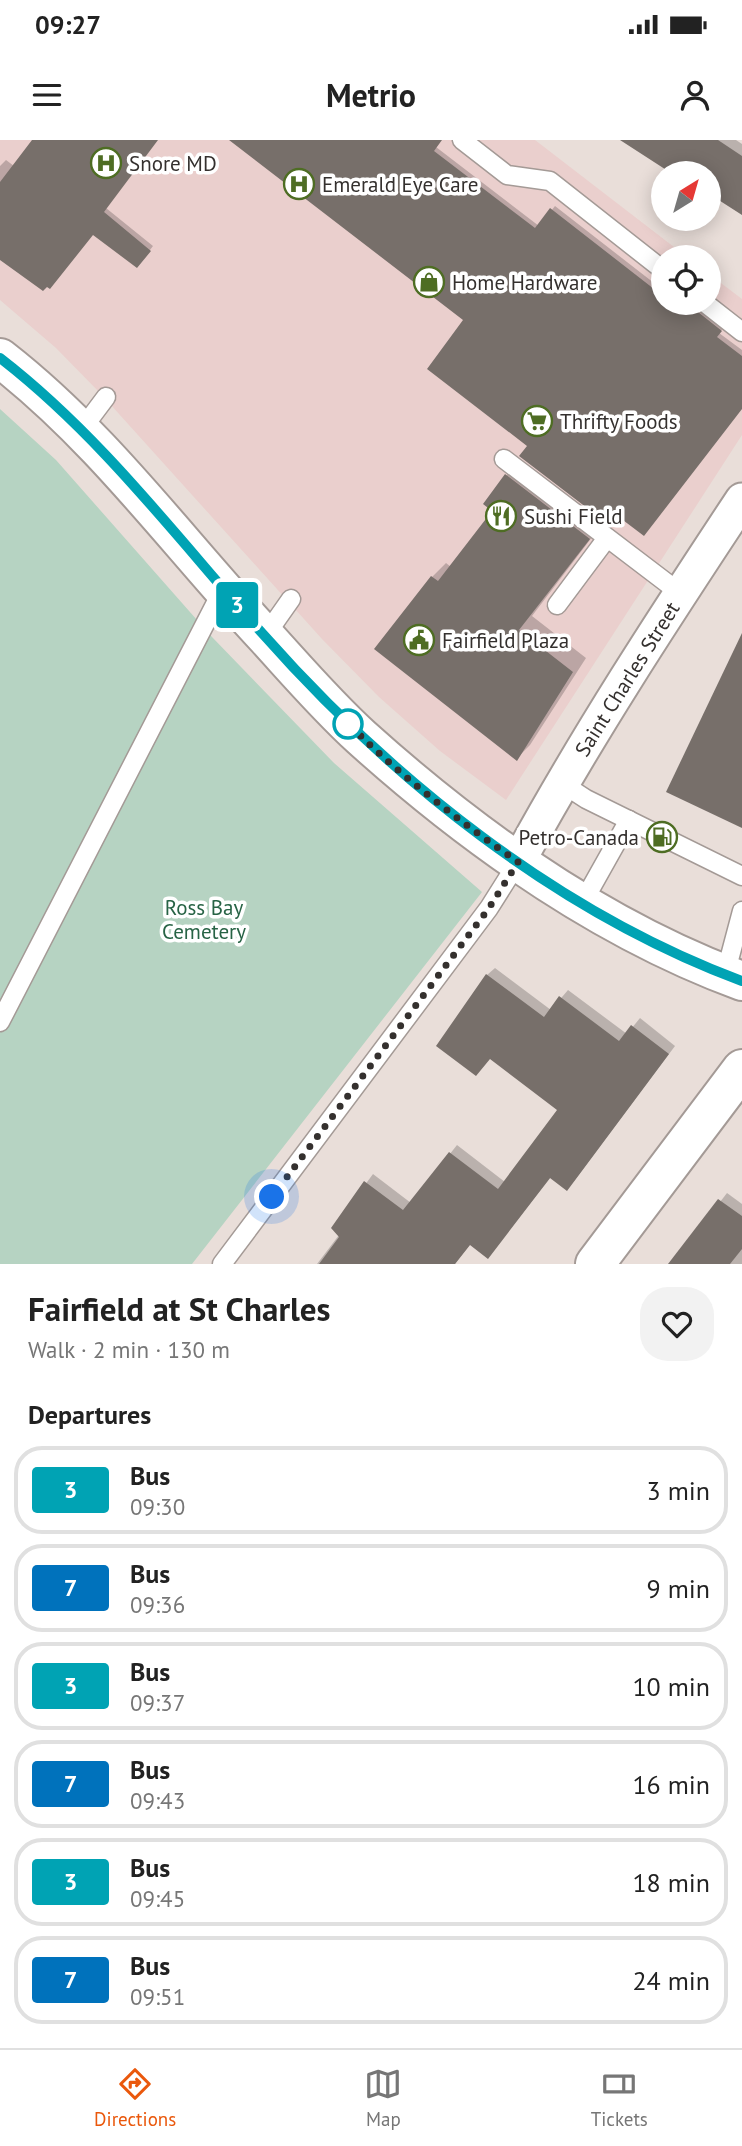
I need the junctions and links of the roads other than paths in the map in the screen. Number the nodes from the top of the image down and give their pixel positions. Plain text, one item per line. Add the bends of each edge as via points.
1 (462, 140) edge
2 (651, 261) edge
3 (720, 315) edge
4 (742, 332) edge
5 (0, 358) edge
6 (106, 397) dead end
7 (82, 429) junction
8 (504, 459) dead end
9 (742, 500) edge
10 (607, 538) junction
11 (223, 589) junction
12 (680, 593) junction
13 (291, 599) dead end
14 (557, 605) dead end
15 (265, 636) junction
16 (562, 784) junction
17 (628, 820) junction
18 (518, 862) junction
19 (742, 876) edge
20 (583, 902) junction
21 (742, 911) edge
22 (734, 978) edge
23 (0, 1022) edge
24 (742, 1069) edge
25 (222, 1264) edge
26 (595, 1264) edge

1 - 2 lane via 507,175 550,181
3 - 4 lane
5 - 7 street
6 - 7 lane
7 - 11 street
8 - 10 lane
9 - 12 street, Saint Charles Street
10 - 12 lane
10 - 14 lane
11 - 15 street
11 - 23 lane
12 - 16 street, Saint Charles Street
13 - 15 lane
15 - 18 street via 360,736
16 - 17 lane
16 - 18 street, Saint Charles Street
17 - 19 lane
17 - 20 lane
18 - 20 street
18 - 25 lane via 489,908
20 - 22 street via 671,951
21 - 22 lane
24 - 26 street

